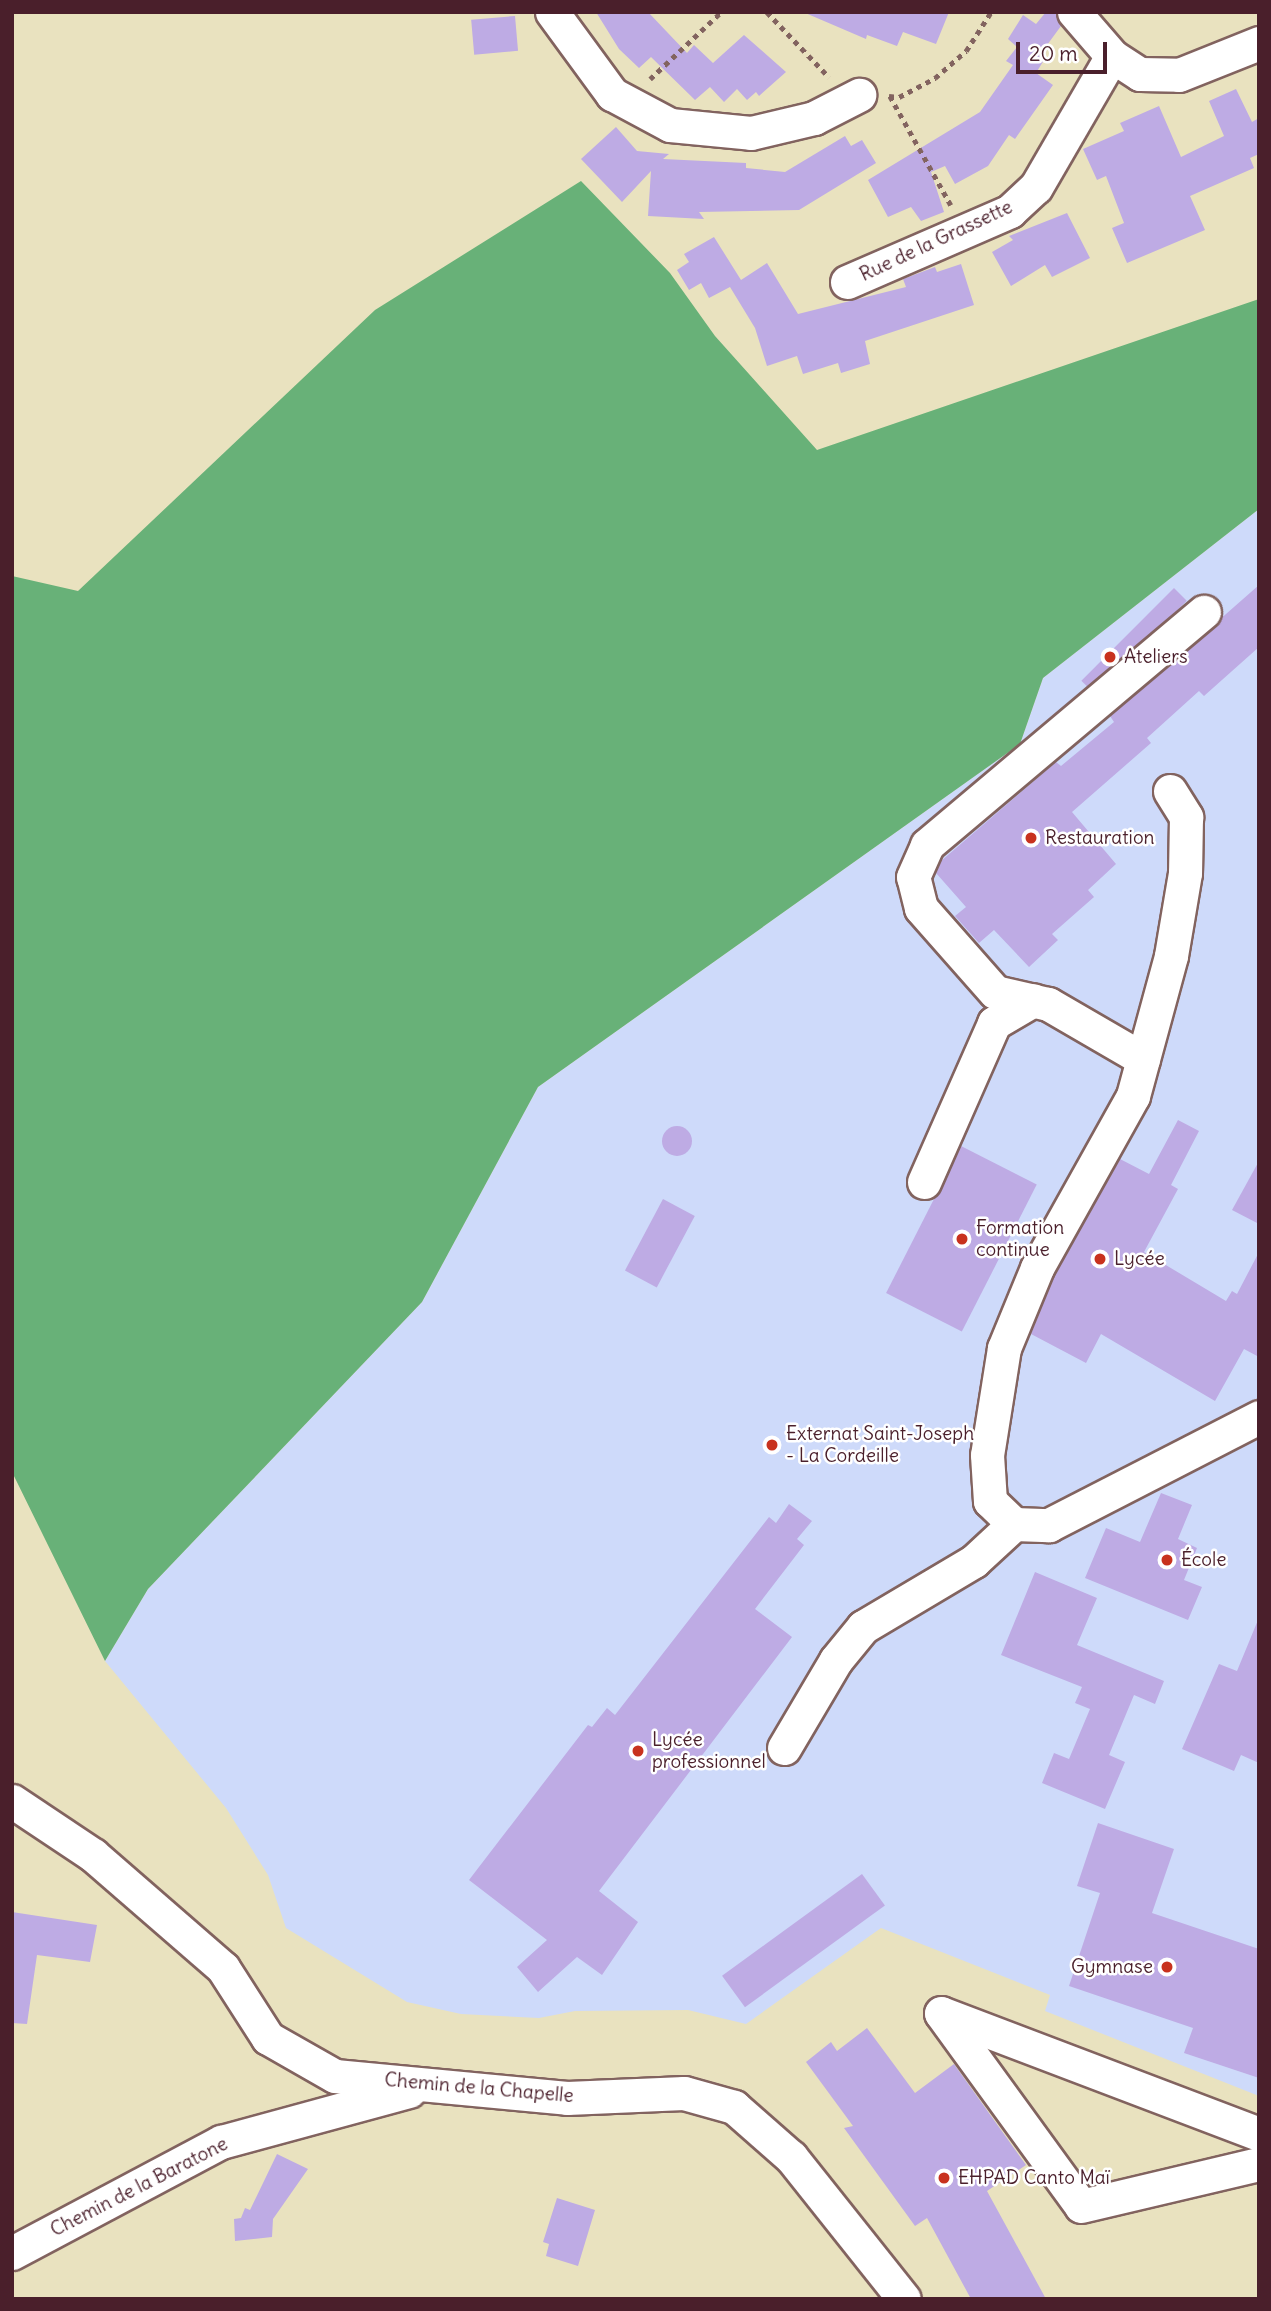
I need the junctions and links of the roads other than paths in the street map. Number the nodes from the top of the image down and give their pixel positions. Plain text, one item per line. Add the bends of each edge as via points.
1 (552, 12) edge
2 (1074, 12) edge
3 (1259, 43) edge
4 (1112, 56) junction
5 (874, 95) road end
6 (847, 282) dead end
7 (1204, 612) dead end
8 (1170, 791) dead end
9 (1033, 1000) junction
10 (1143, 1059) junction
11 (924, 1182) dead end
12 (1259, 1417) edge
13 (1014, 1524) junction
14 (784, 1748) dead end
15 (12, 1801) edge
16 (432, 2085) junction
17 (1259, 2134) edge
18 (1259, 2164) edge
19 (12, 2253) edge
20 (904, 2299) edge

1 - 5 street via 612,94 670,125 751,133 814,118
2 - 4 street
3 - 4 street via 1179,75 1140,75
4 - 6 street, Rue de la Grassette via 1035,187 1010,211
7 - 9 street via 927,845 922,856 913,877 921,908 995,992
8 - 10 street via 1186,817 1185,873 1171,956
9 - 10 street via 1048,1004
9 - 11 street via 994,1023
10 - 13 street via 1133,1096 1037,1268 1004,1348 987,1455 990,1501
12 - 13 street via 1049,1525
13 - 14 street via 974,1561 863,1627 836,1660
15 - 16 street, Chemin de la Chapelle via 93,1855 223,1968 268,2038 335,2076
16 - 19 street, Chemin de la Baratone via 221,2142
16 - 20 street, Chemin de la Chapelle via 566,2098 684,2093 734,2107 791,2157
17 - 18 street via 941,2013 1081,2206

